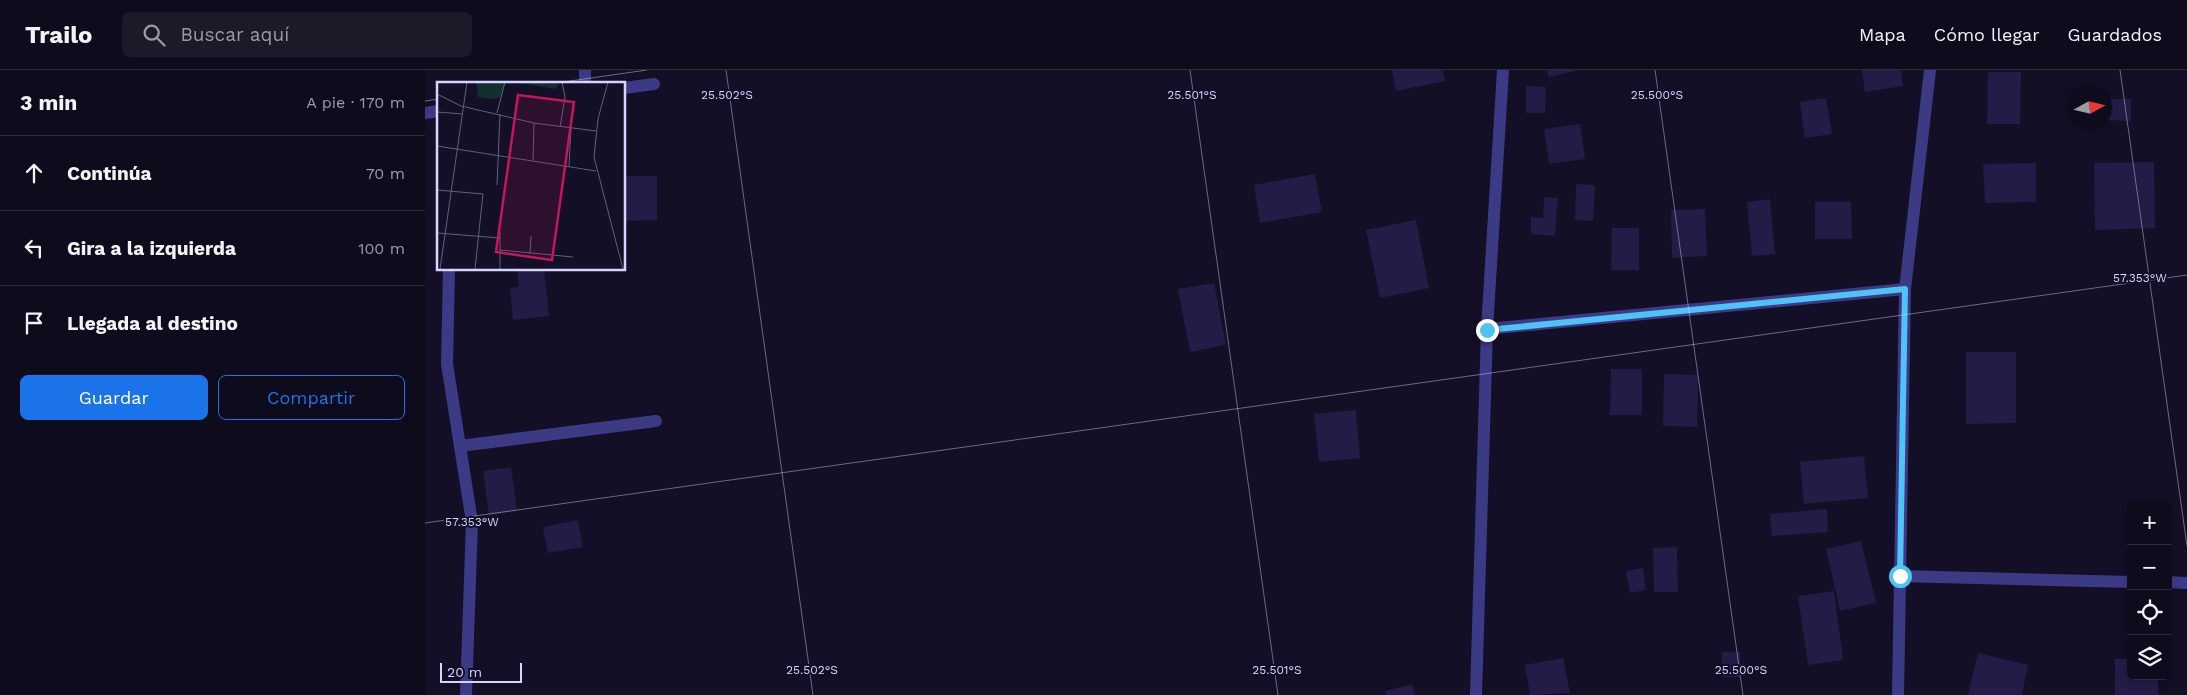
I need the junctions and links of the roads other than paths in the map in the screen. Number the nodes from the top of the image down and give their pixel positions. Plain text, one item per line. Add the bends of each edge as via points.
1 (1503, 70) edge
2 (1930, 70) edge
3 (654, 84) dead end
4 (625, 88) edge
5 (449, 270) edge
6 (1905, 289) junction
7 (1487, 330) junction
8 (656, 421) dead end
9 (460, 446) junction
10 (1900, 576) junction
11 (2127, 582) edge
12 (2172, 582) edge
13 (2187, 583) edge
14 (466, 695) edge
15 (1476, 695) edge
16 (1898, 695) edge

1 - 7 street
2 - 6 street
3 - 4 street
5 - 9 street via 447,364
6 - 7 street
6 - 10 street
7 - 15 street
8 - 9 street
9 - 14 street via 472,522
10 - 11 street
10 - 16 street
12 - 13 street

